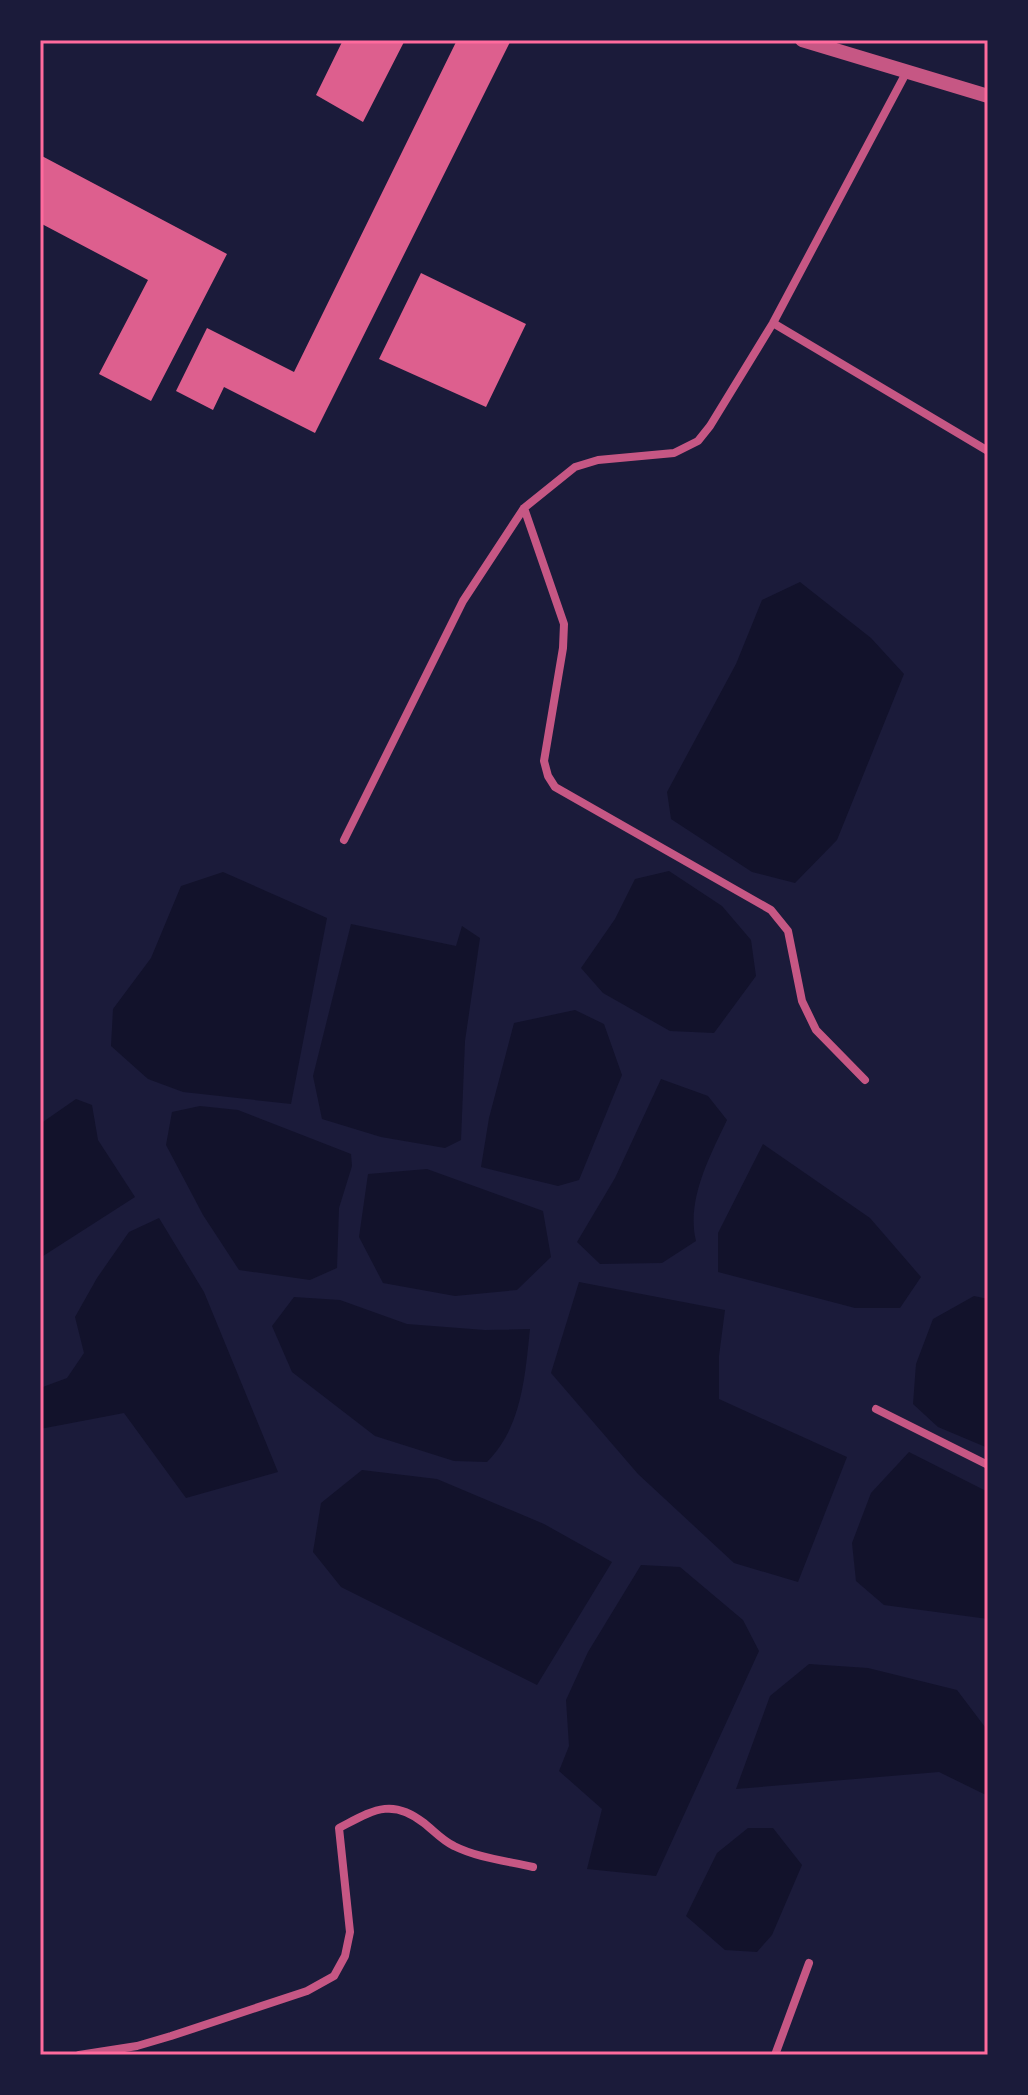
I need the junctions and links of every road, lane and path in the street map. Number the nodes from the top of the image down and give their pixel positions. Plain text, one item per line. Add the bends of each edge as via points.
1 (802, 40) edge
2 (906, 73) junction
3 (988, 96) edge
4 (773, 323) junction
5 (988, 451) edge
6 (524, 508) junction
7 (344, 840) dead end
8 (865, 1080) dead end
9 (876, 1409) dead end
10 (988, 1465) edge
11 (533, 1867) dead end
12 (809, 1963) dead end
13 (79, 2055) edge
14 (775, 2055) edge

1 - 2 street
2 - 3 street
2 - 4 street
4 - 5 street
4 - 6 street via 698,441 674,453 575,467
6 - 7 street via 463,601
6 - 8 street via 564,624 544,761 548,776 555,787 771,910 788,931 802,1001 816,1030
9 - 10 street
11 - 13 street via 464,1851 403,1808 365,1815 339,1828 350,1932 334,1976 307,1991 171,2036
12 - 14 street

